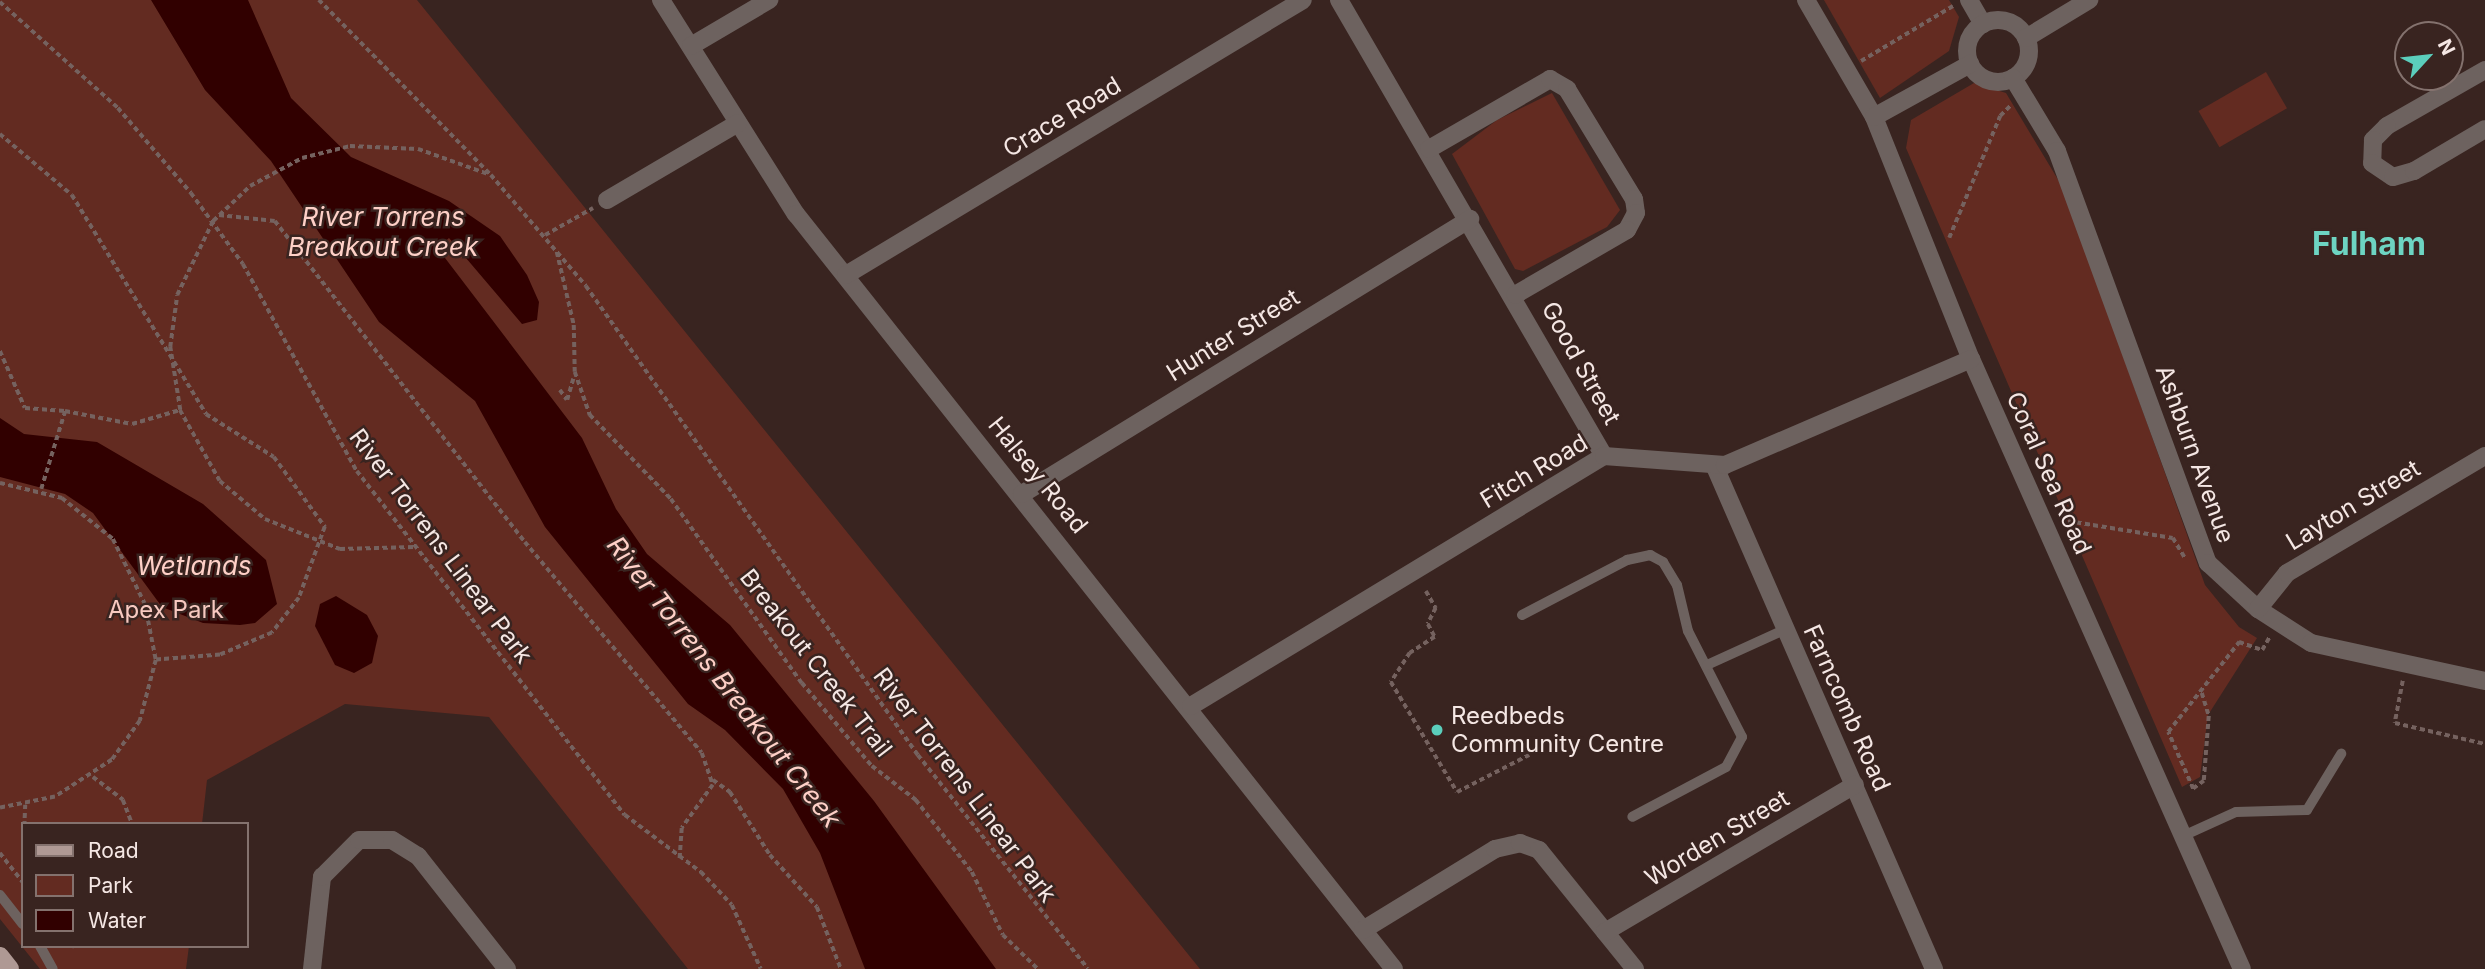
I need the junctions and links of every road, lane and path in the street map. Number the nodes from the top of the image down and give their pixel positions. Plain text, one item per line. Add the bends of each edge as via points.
1 (319, 0) edge
2 (661, 0) edge
3 (769, 0) edge
4 (1303, 0) edge
5 (1339, 0) edge
6 (1806, 0) edge
7 (1966, 0) edge
8 (2089, 0) edge
9 (0, 2) edge
10 (1983, 24) junction
11 (2026, 38) junction
12 (691, 46) junction
13 (1970, 64) junction
14 (2485, 69) edge
15 (1848, 71) junction
16 (2014, 78) junction
17 (2012, 104) dead end
18 (1874, 117) junction
19 (738, 123) junction
20 (2485, 129) edge
21 (0, 134) edge
22 (1429, 149) junction
23 (491, 175) junction
24 (607, 200) joint
25 (219, 215) junction
26 (1470, 219) junction
27 (213, 221) junction
28 (544, 235) junction
29 (1949, 238) dead end
30 (557, 250) junction
31 (846, 275) junction
32 (1515, 295) junction
33 (0, 351) edge
34 (1971, 359) junction
35 (172, 364) junction
36 (575, 372) junction
37 (560, 390) dead end
38 (180, 410) junction
39 (65, 411) junction
40 (1604, 456) junction
41 (2485, 456) edge
42 (1715, 467) junction
43 (0, 483) edge
44 (41, 489) junction
45 (1022, 494) junction
46 (2067, 521) dead end
47 (414, 547) junction
48 (2193, 572) dead end
49 (1426, 591) dead end
50 (2258, 609) junction
51 (1522, 615) dead end
52 (2278, 622) junction
53 (1786, 629) junction
54 (156, 660) junction
55 (1707, 665) junction
56 (2403, 676) dead end
57 (2485, 681) edge
58 (2202, 693) junction
59 (1191, 706) junction
60 (2485, 744) edge
61 (2341, 754) dead end
62 (1529, 755) dead end
63 (92, 776) junction
64 (713, 780) junction
65 (1854, 785) junction
66 (25, 805) junction
67 (0, 808) edge
68 (1632, 817) dead end
69 (24, 822) edge
70 (131, 822) edge
71 (2183, 836) junction
72 (0, 853) edge
73 (680, 859) junction
74 (21, 877) edge
75 (0, 895) edge
76 (21, 921) edge
77 (1363, 930) junction
78 (1605, 932) junction
79 (41, 948) edge
80 (0, 956) edge
81 (10, 969) edge
82 (53, 969) edge
83 (312, 969) edge
84 (507, 969) edge
85 (761, 969) edge
86 (841, 969) edge
87 (1038, 969) edge
88 (1088, 969) edge
89 (1394, 969) edge
90 (1634, 969) edge
91 (1934, 969) edge
92 (2242, 969) edge

1 - 23 path, River Torrens Linear Park
2 - 12 street, Halsey Road
3 - 12 street
4 - 31 street, Crace Road
5 - 22 street, Good Street
6 - 15 street, Coral Sea Road
7 - 10 street
7 - 15 path via 1885,42
8 - 11 street
9 - 27 path, River Torrens Linear Park via 118,108
10 - 11 street via 2007,21
10 - 13 street via 1969,43
11 - 16 street via 2027,63
12 - 19 street, Halsey Road
13 - 16 street via 1990,81
13 - 18 street
14 - 20 street via 2387,126 2373,140 2372,163 2393,177 2414,171
15 - 18 street, Coral Sea Road
16 - 50 street, Ashburn Avenue via 2057,151 2208,563
17 - 29 path via 2000,116
18 - 34 street, Coral Sea Road
19 - 24 street
19 - 31 street, Halsey Road
21 - 35 path via 72,195
22 - 26 street, Good Street
22 - 32 street, Good Street via 1550,79 1567,89 1634,199 1636,213 1627,230
23 - 25 path via 418,149 350,146 302,158 261,178
23 - 28 path, River Torrens Linear Park
24 - 28 path
25 - 27 path
25 - 64 path via 275,222 525,542 702,753
26 - 32 street, Good Street
26 - 45 street, Hunter Street
27 - 35 path via 177,295
27 - 47 path, River Torrens Linear Park via 357,471
28 - 30 path, River Torrens Linear Park
30 - 36 path via 572,315
30 - 88 path, River Torrens Linear Park via 918,755
31 - 45 street, Halsey Road
32 - 40 street, Good Street
33 - 39 path via 25,408
34 - 42 street, Fitch Road
34 - 71 street, Coral Sea Road
35 - 38 path
35 - 54 path via 206,414 292,476 325,527 299,598 272,633 220,655
36 - 37 path via 567,400
36 - 87 path, Breakout Creek Trail via 590,415 671,499 802,683 872,766 916,800 972,872 1003,935
38 - 39 path via 132,424
38 - 47 path, bridge via 220,481 265,519 340,549
39 - 44 path
40 - 42 street, Fitch Road
40 - 59 street, Fitch Road
41 - 50 street, Layton Street via 2287,573
42 - 53 street, Farncomb Road
43 - 44 path
44 - 54 path via 82,510 122,552 145,604
45 - 59 street, Halsey Road
46 - 48 path via 2173,538
47 - 73 path, River Torrens Linear Park via 625,816
49 - 62 path via 1436,608 1428,624 1435,637 1410,653 1391,682 1457,792
50 - 52 street, Ashburn Avenue
51 - 55 lane via 1628,560 1650,555 1663,562 1677,584 1688,631
52 - 57 street, Ashburn Avenue via 2311,643
52 - 58 path via 2262,650 2239,642
53 - 55 lane
53 - 65 street, Farncomb Road
54 - 63 path via 140,721
55 - 68 lane via 1736,717 1742,737 1738,754 1726,767
56 - 60 path via 2395,723
58 - 58 path via 2209,716 2204,781 2193,789 2168,732
59 - 77 street, Halsey Road
61 - 71 lane via 2307,810 2236,812
63 - 66 path via 55,797
63 - 70 path via 123,800
64 - 73 path via 682,828
64 - 86 path via 730,792 770,855 817,907
65 - 78 street, Worden Street
65 - 91 street, Farncomb Road
66 - 67 path
66 - 69 path
71 - 92 street, Coral Sea Road
72 - 74 path
73 - 85 path, River Torrens Linear Park via 732,905
75 - 76 lane
77 - 78 street via 1495,849 1520,843 1539,850
77 - 89 street, Halsey Road
78 - 90 street
79 - 82 lane
80 - 81 main road
83 - 84 street via 322,877 338,855 370,840 391,840 418,856

